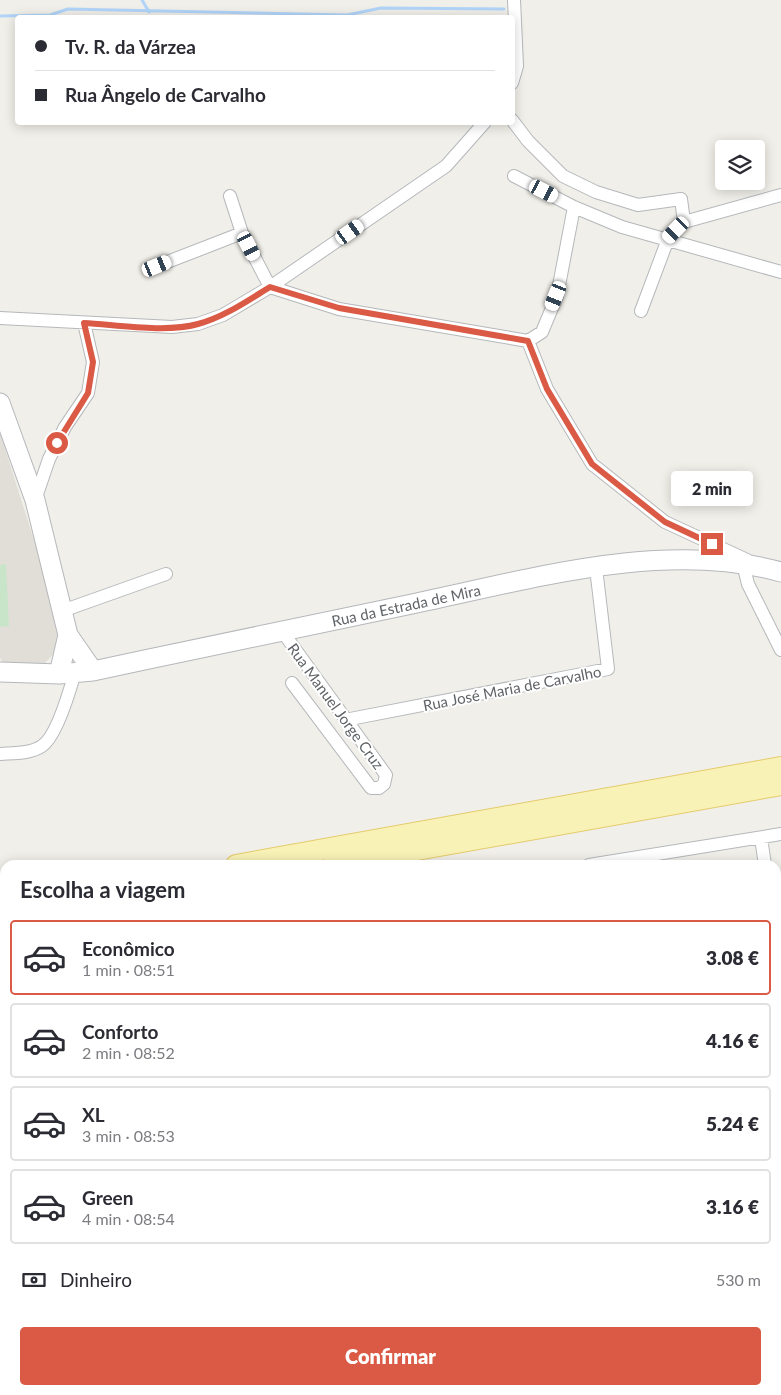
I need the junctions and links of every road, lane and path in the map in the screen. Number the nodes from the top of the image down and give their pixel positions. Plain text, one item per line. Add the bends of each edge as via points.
1 (514, 0) edge
2 (515, 15) edge
3 (515, 22) edge
4 (515, 73) edge
5 (515, 124) edge
6 (482, 125) edge
7 (514, 176) dead end
8 (781, 195) edge
9 (230, 196) dead end
10 (574, 207) junction
11 (684, 222) junction
12 (242, 233) junction
13 (668, 239) junction
14 (157, 266) dead end
15 (781, 272) edge
16 (270, 287) junction
17 (641, 311) dead end
18 (0, 318) edge
19 (84, 323) junction
20 (528, 341) junction
21 (0, 403) edge
22 (35, 500) junction
23 (751, 565) junction
24 (596, 568) junction
25 (781, 572) edge
26 (166, 574) dead end
27 (62, 611) junction
28 (282, 631) junction
29 (68, 634) junction
30 (781, 650) edge
31 (0, 672) edge
32 (76, 672) junction
33 (292, 683) dead end
34 (345, 720) junction
35 (0, 754) edge
36 (781, 781) edge
37 (781, 834) edge
38 (761, 838) junction
39 (268, 860) edge
40 (360, 860) edge
41 (621, 860) edge
42 (764, 860) edge

1 - 2 street
3 - 4 street
5 - 11 street via 563,176 596,192 638,205 681,199
6 - 16 street via 446,166
7 - 10 street
8 - 11 street
9 - 12 street
10 - 13 street via 622,227
10 - 20 street via 556,296 542,332
11 - 13 street
12 - 14 street
12 - 16 street
13 - 15 street
13 - 17 street
16 - 19 street via 223,315 198,324 172,327
16 - 20 street via 339,308
18 - 19 street
19 - 22 street via 93,362 88,393 65,427 49,459
20 - 23 street via 547,389 592,464 665,522
21 - 22 street
22 - 27 street
23 - 24 street, Rua da Estrada de Mira via 657,560
23 - 25 street, Rua da Estrada de Mira
23 - 30 street via 748,584
24 - 28 street, Rua da Estrada de Mira
24 - 34 street, Rua José Maria de Carvalho via 608,670
26 - 27 street
27 - 29 street
28 - 32 street, Rua da Estrada de Mira
28 - 34 street, Rua Manuel Jorge Cruz
29 - 32 street
29 - 32 street
31 - 32 street, Rua da Estrada de Mira
32 - 35 street via 63,712 42,746
33 - 34 street, Rua Manuel Jorge Cruz via 371,788 379,788 384,784 386,775
36 - 39 main road
36 - 40 main road
37 - 38 street
38 - 41 street
38 - 42 street

